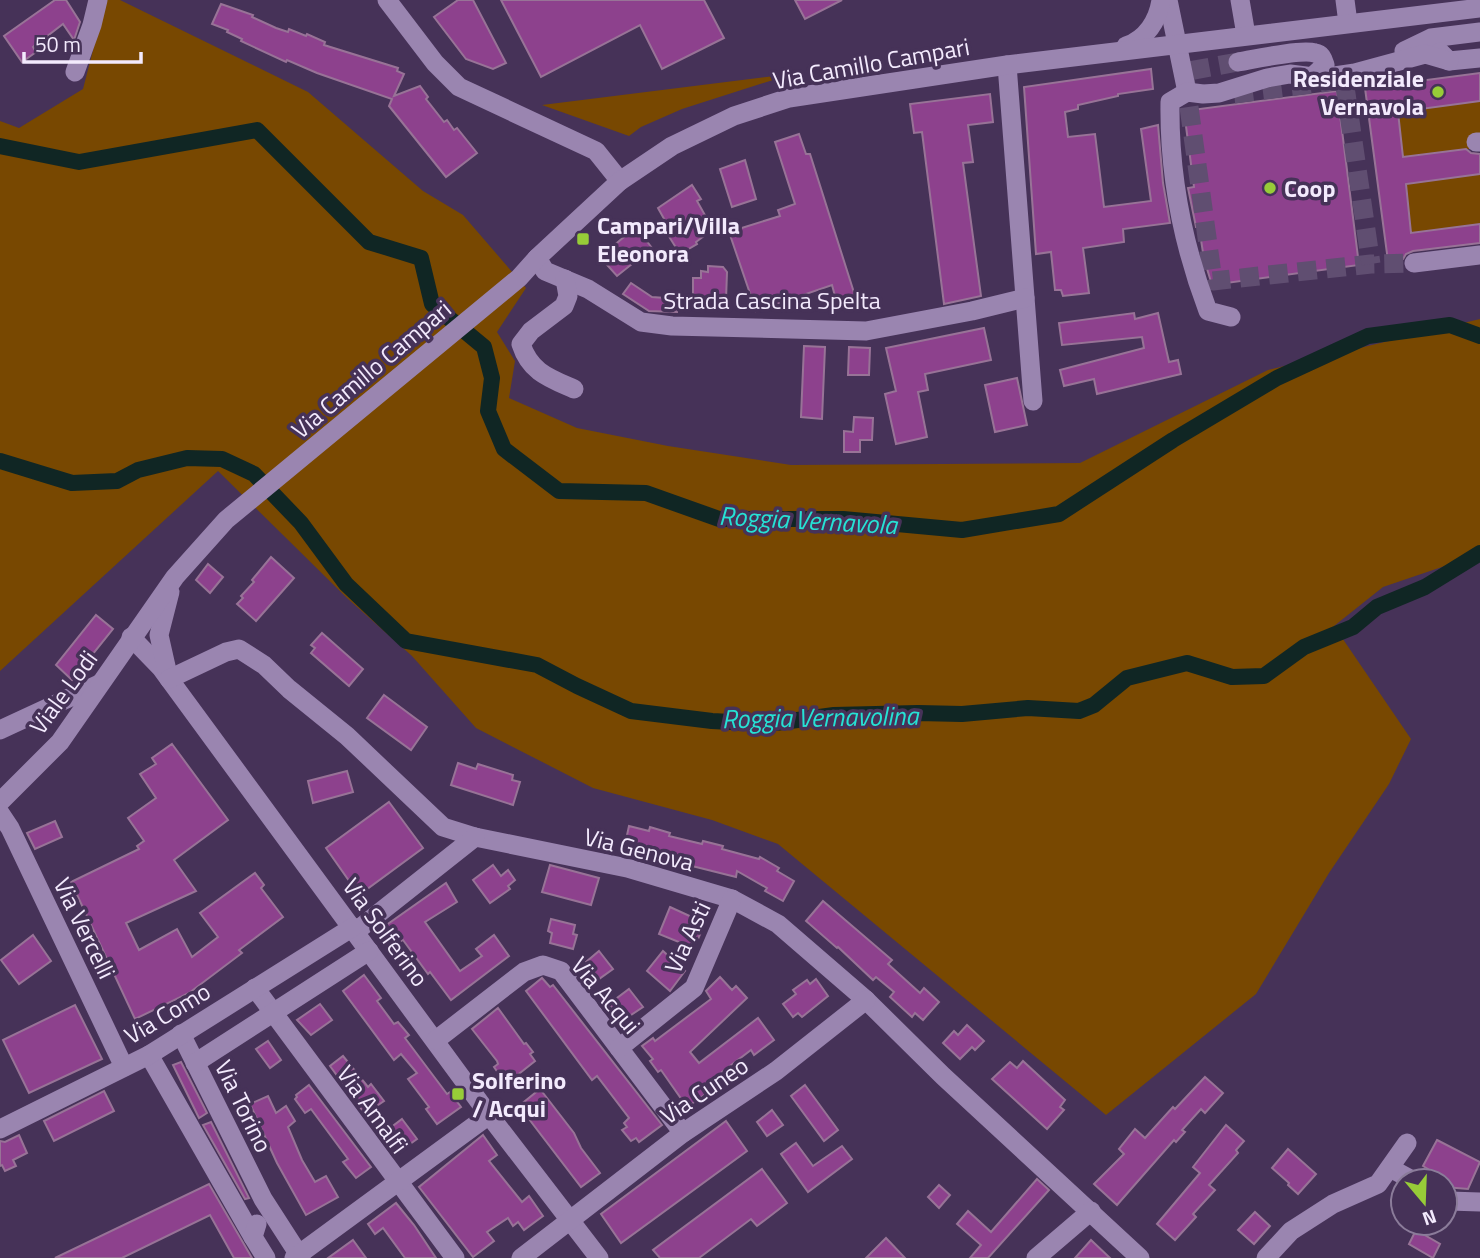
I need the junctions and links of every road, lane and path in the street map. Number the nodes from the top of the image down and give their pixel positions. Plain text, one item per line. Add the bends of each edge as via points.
1 (98, 0) edge
2 (387, 0) edge
3 (1161, 0) edge
4 (1168, 0) edge
5 (1240, 0) edge
6 (1345, 0) edge
7 (1480, 8) edge
8 (1348, 23) junction
9 (1480, 32) edge
10 (1246, 35) junction
11 (1451, 35) junction
12 (1178, 44) junction
13 (1111, 51) junction
14 (1480, 58) edge
15 (1448, 61) junction
16 (1238, 62) tunnel mouth
17 (1007, 65) junction
18 (1383, 67) junction
19 (75, 72) dead end
20 (1312, 77) junction
21 (1187, 92) junction
22 (620, 181) junction
23 (1480, 255) edge
24 (537, 258) junction
25 (1414, 263) tunnel mouth
26 (565, 279) junction
27 (1025, 298) junction
28 (1231, 317) dead end
29 (574, 389) dead end
30 (1033, 401) dead end
31 (175, 577) junction
32 (131, 637) junction
33 (169, 679) junction
34 (100, 683) junction
35 (0, 730) edge
36 (0, 802) edge
37 (0, 813) edge
38 (475, 837) junction
39 (732, 899) junction
40 (354, 930) junction
41 (369, 951) junction
42 (255, 988) junction
43 (866, 1000) junction
44 (272, 1013) junction
45 (181, 1034) junction
46 (436, 1041) junction
47 (620, 1048) junction
48 (149, 1055) junction
49 (195, 1063) junction
50 (124, 1067) junction
51 (489, 1115) junction
52 (0, 1129) edge
53 (683, 1133) junction
54 (1407, 1143) dead end
55 (1391, 1167) edge
56 (1389, 1169) edge
57 (397, 1182) junction
58 (262, 1199) junction
59 (1459, 1200) edge
60 (1480, 1202) edge
61 (1090, 1211) junction
62 (569, 1220) junction
63 (254, 1237) junction
64 (298, 1257) edge
65 (266, 1258) edge
66 (455, 1258) edge
67 (522, 1258) edge
68 (599, 1258) edge
69 (1036, 1258) edge
70 (1140, 1258) edge
71 (1266, 1258) edge

1 - 19 street
2 - 22 street via 459,87 596,151
3 - 13 street via 1159,14 1144,36
4 - 12 street
5 - 10 street
6 - 8 street
7 - 8 street, Via Camillo Campari
8 - 10 street, Via Camillo Campari
9 - 11 street
10 - 12 street, Via Camillo Campari
11 - 15 street via 1441,40 1439,48
11 - 18 street via 1417,43
12 - 13 street, Via Camillo Campari
12 - 21 street
13 - 17 street, Via Camillo Campari
14 - 15 street
15 - 18 street via 1425,54
16 - 20 street via 1317,53 1325,65
17 - 22 street, Via Camillo Campari via 789,98 734,116 672,146
17 - 27 street
18 - 20 street
20 - 21 street via 1290,74 1219,93
21 - 28 street via 1170,102 1169,141 1181,216 1195,279 1208,311
22 - 24 street, Via Camillo Campari
23 - 25 street
24 - 26 street, Strada Cascina Spelta via 545,271
24 - 31 street, Via Camillo Campari via 519,278 226,520
26 - 27 street, Strada Cascina Spelta via 640,322 672,326 866,331
26 - 29 street via 568,296 564,306 521,344 533,368
27 - 30 street
31 - 32 street, Via Camillo Campari
31 - 33 street via 159,635
32 - 33 street, Via Solferino
32 - 34 street, Viale Lodi
33 - 38 street, Via Genova via 239,649 347,736 443,827
33 - 40 street, Via Solferino
34 - 35 street
34 - 36 street, Viale Lodi via 60,742
37 - 50 street, Via Vercelli
38 - 39 street, Via Genova via 627,868
38 - 40 street, Via Como
39 - 43 street, Via Genova via 778,924
39 - 47 street, Via Asti via 694,988
40 - 41 street, Via Solferino
40 - 42 street, Via Como
41 - 44 street
41 - 46 street, Via Solferino
42 - 44 street, Via Amalfi
42 - 45 street, Via Como
43 - 53 street, Via Cuneo via 776,1071
43 - 61 street, Via Genova
44 - 49 street
44 - 57 street, Via Amalfi
45 - 48 street, Via Como
45 - 49 street, Via Torino
46 - 47 street, Via Acqui via 524,972 543,965 561,971
46 - 51 street, Via Solferino
47 - 53 street, Via Acqui
48 - 50 street, Via Como
48 - 63 street
49 - 58 street, Via Torino
50 - 52 street, Via Como
51 - 57 street
51 - 62 street, Via Solferino
53 - 62 street, Via Cuneo
54 - 55 street
56 - 71 street via 1378,1184 1333,1204 1291,1231
57 - 64 street
57 - 66 street, Via Amalfi
58 - 63 street
58 - 64 street, Via Torino
59 - 60 street
61 - 69 street
61 - 70 street, Via Genova
62 - 67 street, Via Cuneo
62 - 68 street, Via Solferino
63 - 65 street

